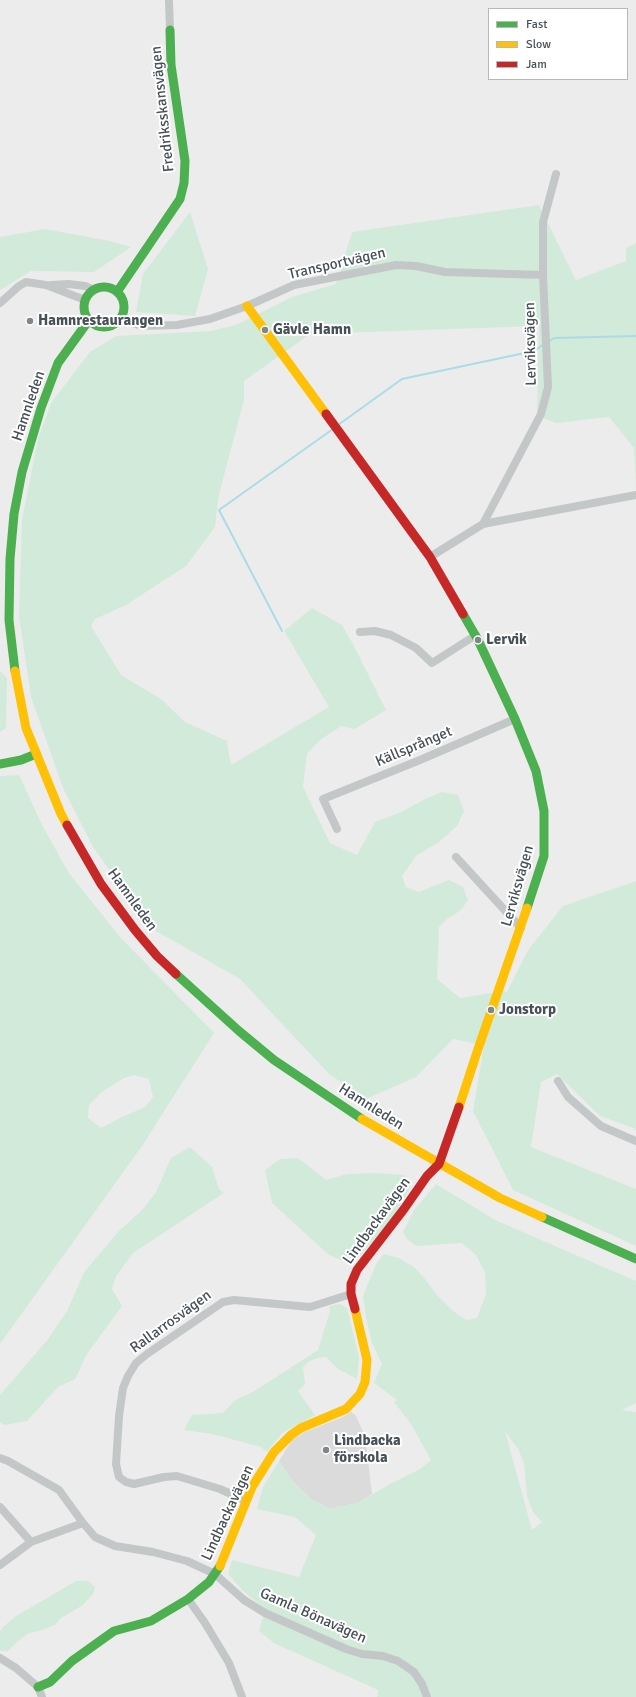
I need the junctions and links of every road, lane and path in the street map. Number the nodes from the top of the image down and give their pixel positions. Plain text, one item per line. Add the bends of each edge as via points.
1 (169, 0) edge
2 (170, 30) joint
3 (556, 174) dead end
4 (543, 275) junction
5 (46, 285) junction
6 (94, 290) junction
7 (117, 292) junction
8 (85, 300) junction
9 (0, 303) edge
10 (247, 306) junction
11 (120, 319) junction
12 (89, 320) junction
13 (636, 495) edge
14 (483, 524) junction
15 (430, 557) junction
16 (360, 632) dead end
17 (476, 636) junction
18 (515, 719) junction
19 (36, 754) junction
20 (0, 764) edge
21 (337, 829) dead end
22 (456, 857) dead end
23 (521, 928) junction
24 (558, 1081) dead end
25 (636, 1141) edge
26 (439, 1164) junction
27 (636, 1259) edge
28 (351, 1294) junction
29 (0, 1458) edge
30 (246, 1501) junction
31 (0, 1507) edge
32 (83, 1523) junction
33 (31, 1542) junction
34 (0, 1565) edge
35 (215, 1574) junction
36 (188, 1599) junction
37 (0, 1658) edge
38 (38, 1687) junction
39 (42, 1697) edge
40 (242, 1697) edge
41 (427, 1697) edge

1 - 2 street, Fredriksskansvägen
2 - 7 street, Fredriksskansvägen via 171,65 185,161 184,183 180,199
3 - 4 street, Lerviksvägen via 543,222
4 - 10 street, Transportvägen via 445,272 396,265 294,285
4 - 14 street, Lerviksvägen via 548,387 541,414
5 - 6 street via 69,284
5 - 8 street
5 - 9 street via 26,282
6 - 7 street via 106,287
6 - 8 street
7 - 11 street via 124,308
8 - 12 street via 84,311
10 - 11 street, Transportvägen via 177,325 142,326
10 - 15 street, Lerviksvägen
11 - 12 street via 105,327
12 - 19 street, Hamnleden via 58,363 41,408 22,472 14,514 9,620 20,701 26,728
13 - 14 street
14 - 15 street
15 - 17 street, Lerviksvägen
16 - 17 street via 375,631 391,635 416,648 432,663
17 - 18 street, Lerviksvägen
18 - 21 street, Källsprånget via 323,799
18 - 23 street, Lerviksvägen via 536,771 544,811 545,835 544,856
19 - 20 street
19 - 26 street, Hamnleden via 61,814 102,884 156,956 274,1060 351,1113
22 - 23 street
23 - 26 street, Lerviksvägen
24 - 25 street via 568,1097 601,1126
26 - 27 street, Hamnleden via 500,1198
26 - 28 street, Lindbackavägen via 427,1176 357,1270 351,1284
28 - 30 street, Lindbackavägen via 367,1360 360,1394 346,1409 307,1424 287,1438 260,1472
28 - 30 street, Rallarrosvägen via 310,1307 234,1300 223,1302 147,1354 136,1363 128,1376 118,1416 116,1464 119,1477 134,1484 177,1476 220,1489
29 - 32 street, Gamla Bönavägen via 58,1490
30 - 35 street, Lindbackavägen via 241,1518
31 - 33 street
32 - 33 street
32 - 35 street, Gamla Bönavägen via 95,1536 115,1546 187,1561
33 - 34 street
35 - 36 street, Lindbackavägen
35 - 41 street, Gamla Bönavägen via 244,1600 265,1613 346,1649 398,1661 414,1672
36 - 38 street, Lindbackavägen via 151,1621 114,1631 72,1661 50,1682
36 - 40 street via 229,1663
37 - 38 street
38 - 39 street

